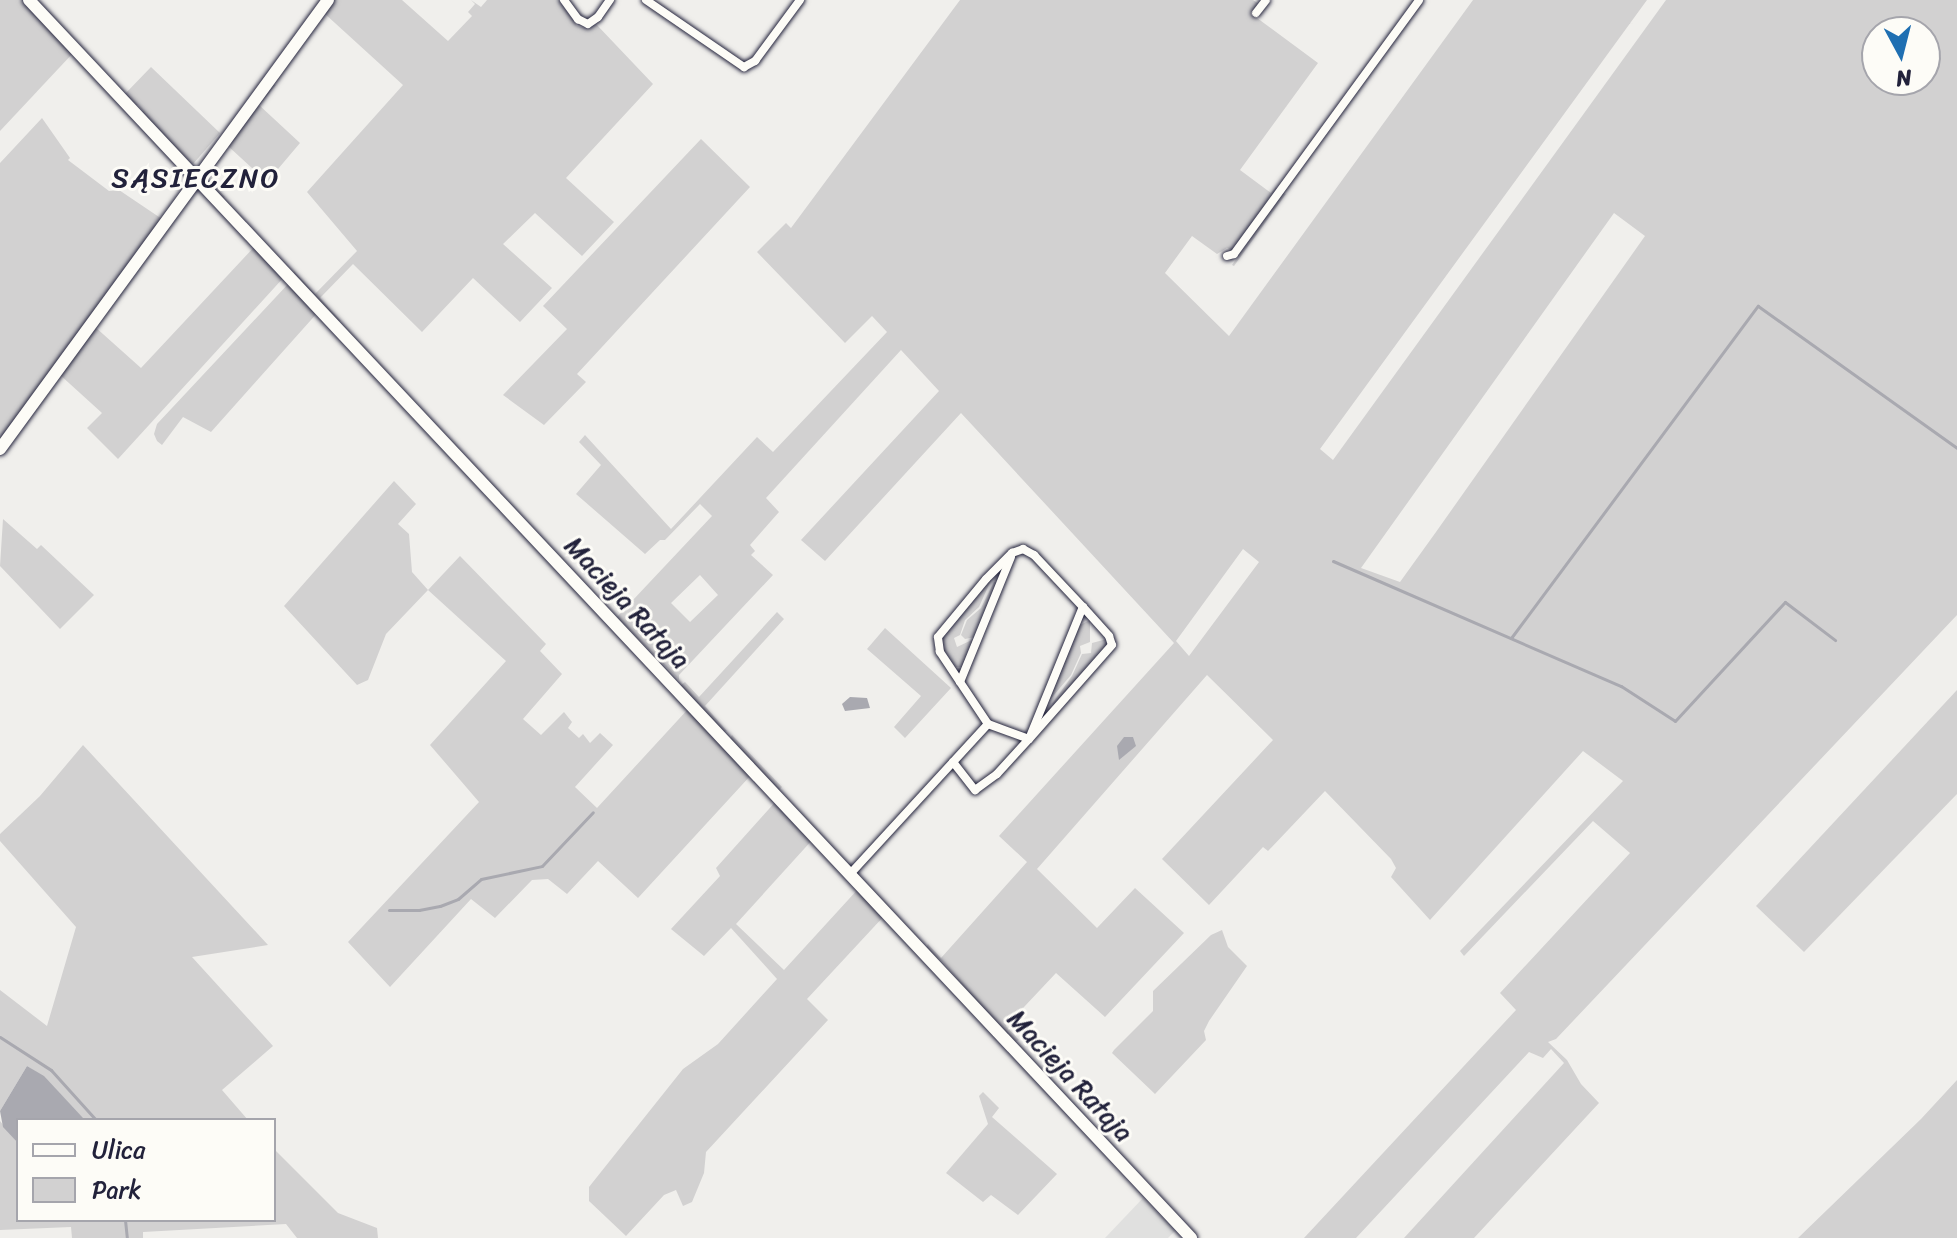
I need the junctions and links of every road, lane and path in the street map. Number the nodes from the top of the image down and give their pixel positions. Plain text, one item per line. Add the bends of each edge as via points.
1 (29, 0) edge
2 (328, 0) edge
3 (564, 0) edge
4 (610, 0) edge
5 (646, 0) edge
6 (800, 0) edge
7 (1266, 0) edge
8 (1419, 0) edge
9 (1256, 13) dead end
10 (196, 178) junction
11 (1227, 256) dead end
12 (0, 449) edge
13 (1012, 553) junction
14 (1083, 607) junction
15 (960, 682) junction
16 (988, 724) junction
17 (1029, 739) junction
18 (953, 762) junction
19 (851, 873) junction
20 (1191, 1238) edge

1 - 10 street, Macieja Rataja
2 - 10 street
3 - 4 street via 586,23 596,20
5 - 6 street via 735,64 747,67
7 - 9 street
8 - 11 street via 1234,254
10 - 12 street
10 - 19 street, Macieja Rataja
13 - 14 street via 1032,553
13 - 15 street
13 - 15 street via 940,632 939,648
14 - 17 street
14 - 17 street via 1109,636 1111,649
15 - 16 street
16 - 17 street
16 - 18 street
17 - 18 street via 975,790
18 - 19 street
19 - 20 street, Macieja Rataja

